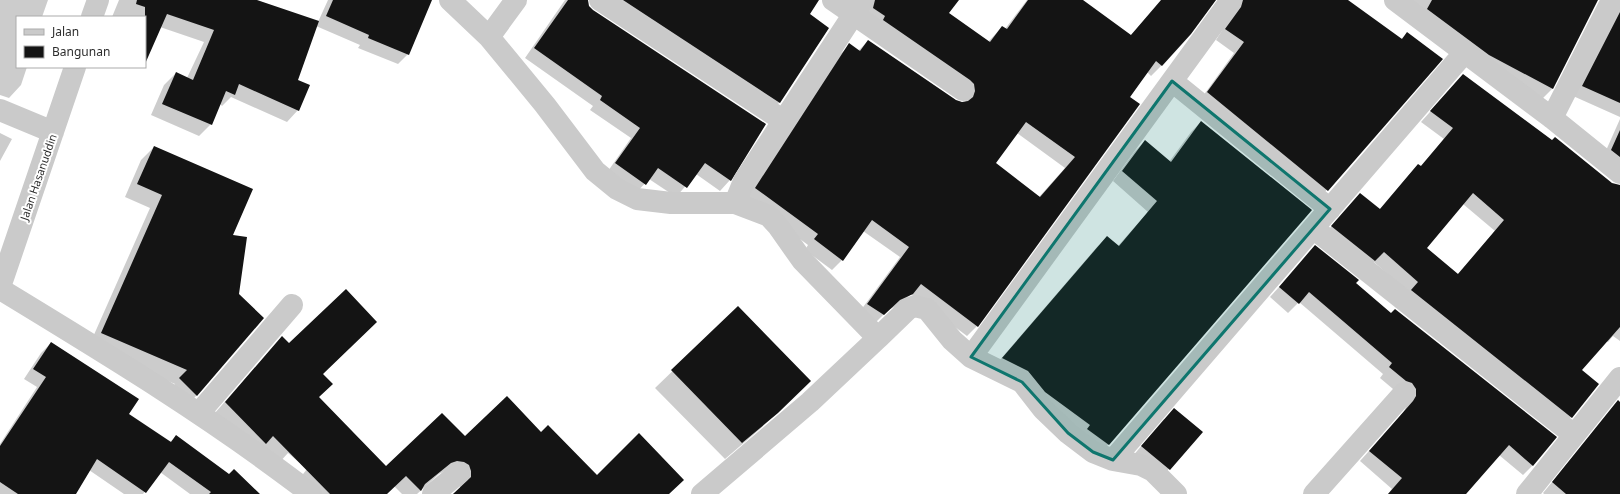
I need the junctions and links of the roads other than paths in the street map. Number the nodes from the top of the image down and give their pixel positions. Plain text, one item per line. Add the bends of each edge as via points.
1 (98, 0) edge
2 (450, 0) edge
3 (516, 0) edge
4 (600, 0) edge
5 (833, 0) edge
6 (1231, 0) edge
7 (1395, 0) edge
8 (1612, 0) edge
9 (859, 7) edge
10 (92, 16) edge
11 (489, 37) junction
12 (1465, 52) junction
13 (75, 68) edge
14 (1172, 82) junction
15 (963, 90) dead end
16 (0, 110) edge
17 (1552, 118) junction
18 (784, 121) junction
19 (53, 132) junction
20 (1620, 173) edge
21 (735, 203) junction
22 (1330, 209) junction
23 (1313, 228) junction
24 (0, 288) edge
25 (292, 305) dead end
26 (878, 338) junction
27 (972, 357) junction
28 (1620, 378) edge
29 (1404, 393) dead end
30 (199, 413) junction
31 (1574, 435) junction
32 (1113, 460) junction
33 (459, 473) dead end
34 (311, 494) edge
35 (433, 494) edge
36 (702, 494) edge
37 (1176, 494) edge
38 (1314, 494) edge
39 (1527, 494) edge

1 - 10 street
2 - 11 street
3 - 11 street
4 - 18 street
5 - 9 street
6 - 14 street
7 - 12 street
8 - 17 street
9 - 15 street
9 - 18 street
11 - 21 street via 537,94 595,172 617,189 637,199 671,203
12 - 17 street
12 - 22 street
13 - 19 street, Jalan Hasanuddin
14 - 22 street
14 - 27 street
16 - 19 street
17 - 20 street
18 - 21 street via 744,181
19 - 24 street, Jalan Hasanuddin
21 - 26 street via 769,216 802,260
22 - 23 street
23 - 31 street
23 - 32 street
24 - 30 street
25 - 30 street
26 - 27 street via 908,309 922,307 927,309 952,340
26 - 36 street via 810,402
27 - 32 street via 1022,382 1043,409 1068,433 1093,452
28 - 31 street
29 - 38 street
30 - 34 street
31 - 39 street
32 - 37 street via 1141,465 1153,471
33 - 35 street

